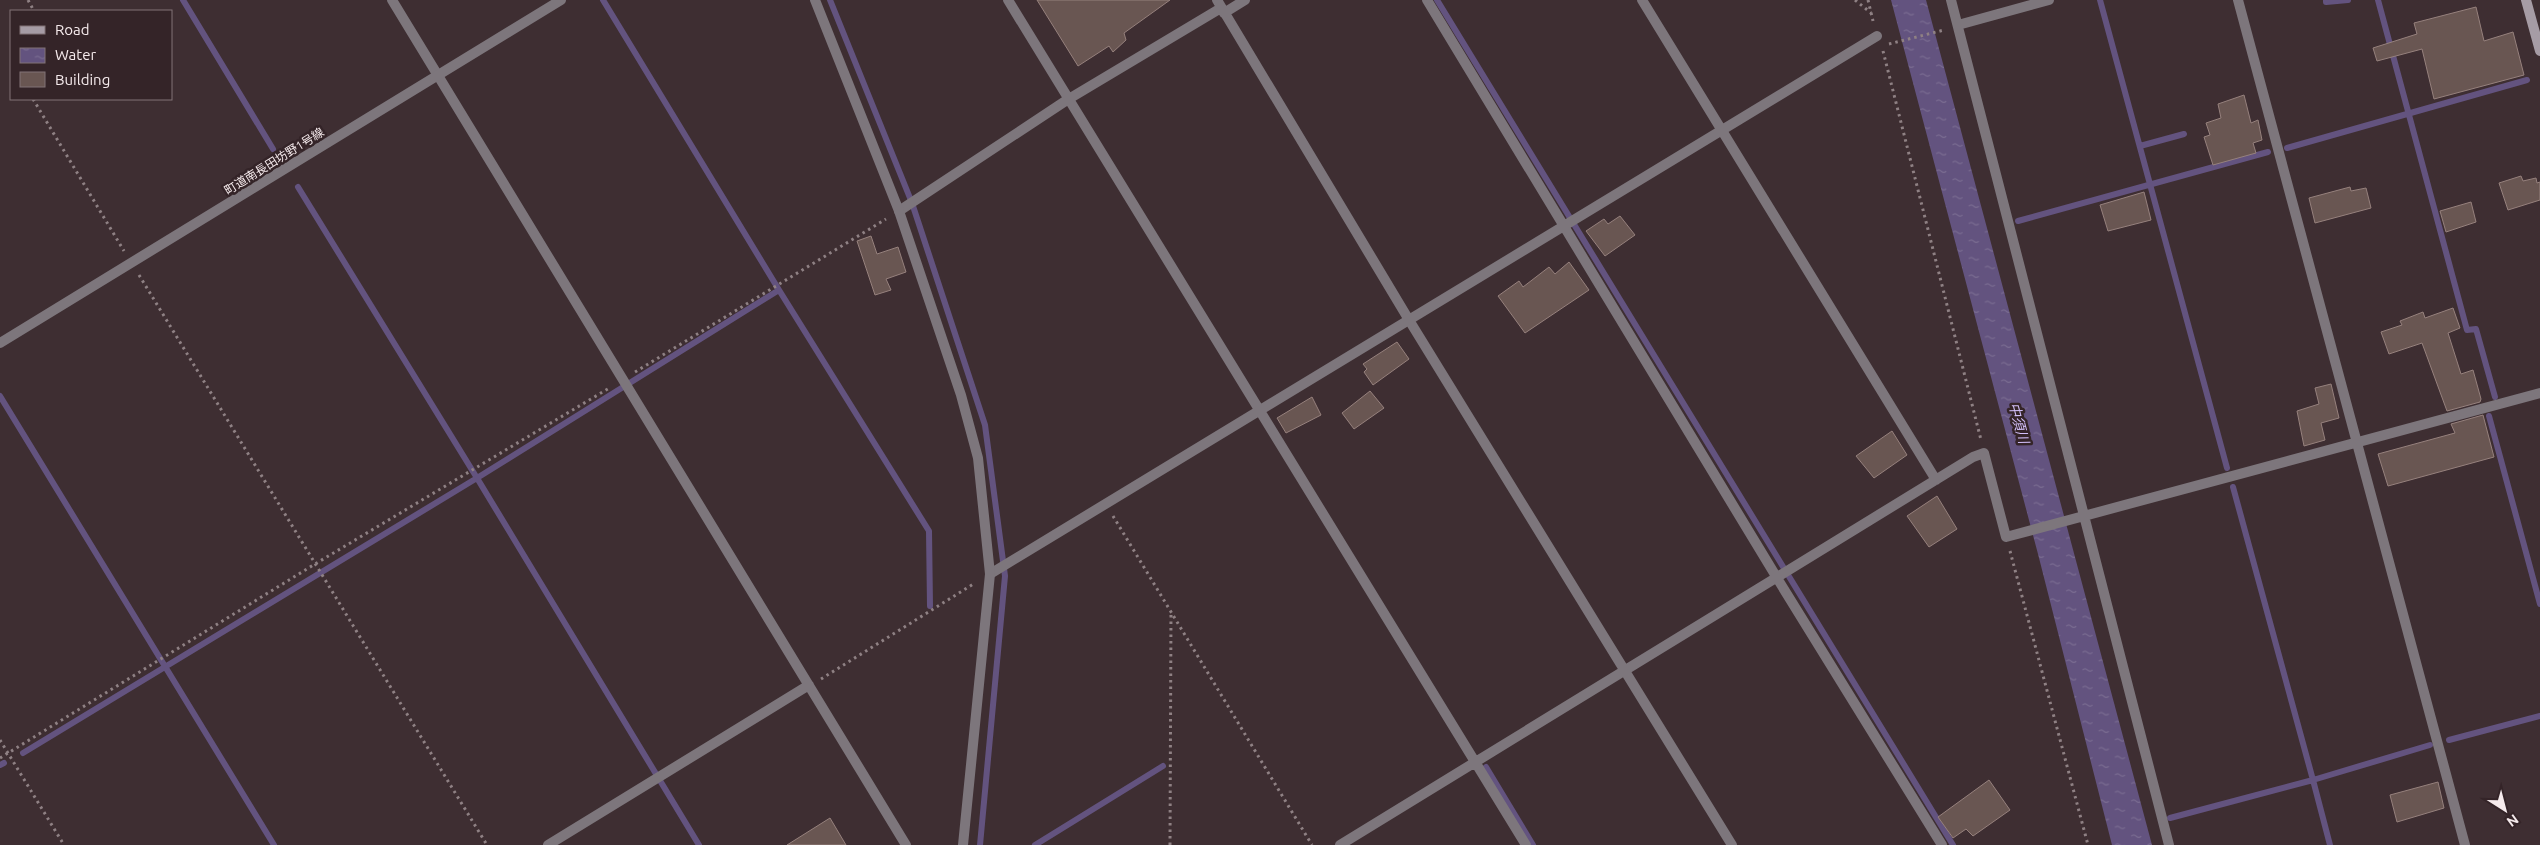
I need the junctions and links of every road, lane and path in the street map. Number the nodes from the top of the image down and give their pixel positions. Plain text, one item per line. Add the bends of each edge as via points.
1 (392, 0) edge
2 (561, 0) edge
3 (815, 0) edge
4 (1008, 0) edge
5 (1245, 0) edge
6 (1428, 0) edge
7 (1642, 0) edge
8 (1855, 0) edge
9 (1868, 0) edge
10 (1951, 0) edge
11 (2049, 0) edge
12 (2238, 0) edge
13 (2526, 0) edge
14 (1221, 7) edge
15 (1872, 14) junction
16 (1958, 25) junction
17 (1944, 30) dead end
18 (1877, 36) junction
19 (1896, 43) dead end
20 (2540, 51) edge
21 (438, 75) junction
22 (34, 100) edge
23 (1067, 100) junction
24 (1722, 131) junction
25 (900, 211) junction
26 (1565, 227) junction
27 (131, 263) junction
28 (1409, 320) junction
29 (0, 343) edge
30 (624, 379) junction
31 (2540, 393) edge
32 (1259, 412) junction
33 (2357, 442) junction
34 (1984, 452) junction
35 (1936, 480) junction
36 (1106, 504) junction
37 (2084, 516) junction
38 (2006, 537) junction
39 (315, 564) junction
40 (990, 574) junction
41 (1777, 578) junction
42 (1170, 610) junction
43 (1625, 671) junction
44 (809, 686) junction
45 (0, 740) edge
46 (8, 753) junction
47 (0, 758) edge
48 (1476, 762) junction
49 (64, 845) edge
50 (487, 845) edge
51 (548, 845) edge
52 (906, 845) edge
53 (963, 845) edge
54 (1170, 845) edge
55 (1312, 845) edge
56 (1340, 845) edge
57 (1526, 845) edge
58 (1732, 845) edge
59 (1942, 845) edge
60 (2088, 845) edge
61 (2169, 845) edge
62 (2465, 845) edge

1 - 21 street
2 - 21 street, 町道南長田坊野1号線
3 - 25 street
4 - 23 street
5 - 14 street
6 - 26 street
7 - 24 street
8 - 15 path
9 - 15 path
10 - 16 street
11 - 16 street
12 - 33 street
13 - 20 main road
14 - 23 street
14 - 28 street
15 - 18 path
16 - 37 street
17 - 19 path
18 - 24 street
18 - 34 path
21 - 27 street, 町道南長田坊野1号線
21 - 30 street
22 - 27 path
23 - 25 street
23 - 32 street
24 - 26 street
24 - 35 street
25 - 30 path
25 - 40 street via 961,395 978,458
26 - 28 street
26 - 41 street
27 - 29 street, 町道南長田坊野1号線
27 - 39 path
28 - 32 street
28 - 43 street
30 - 39 path
30 - 44 street
31 - 33 street
32 - 36 street
32 - 48 street
33 - 37 street
33 - 62 street
34 - 35 street
34 - 38 street
35 - 41 street
36 - 40 street
36 - 42 path
37 - 38 street
37 - 61 street
38 - 60 path
39 - 46 path
39 - 50 path
40 - 44 path
40 - 53 street
41 - 43 street
41 - 59 street
42 - 54 path
42 - 55 path
43 - 48 street
43 - 58 street
44 - 51 street
44 - 52 street
45 - 46 path
46 - 47 path
46 - 49 path
48 - 56 street
48 - 57 street

